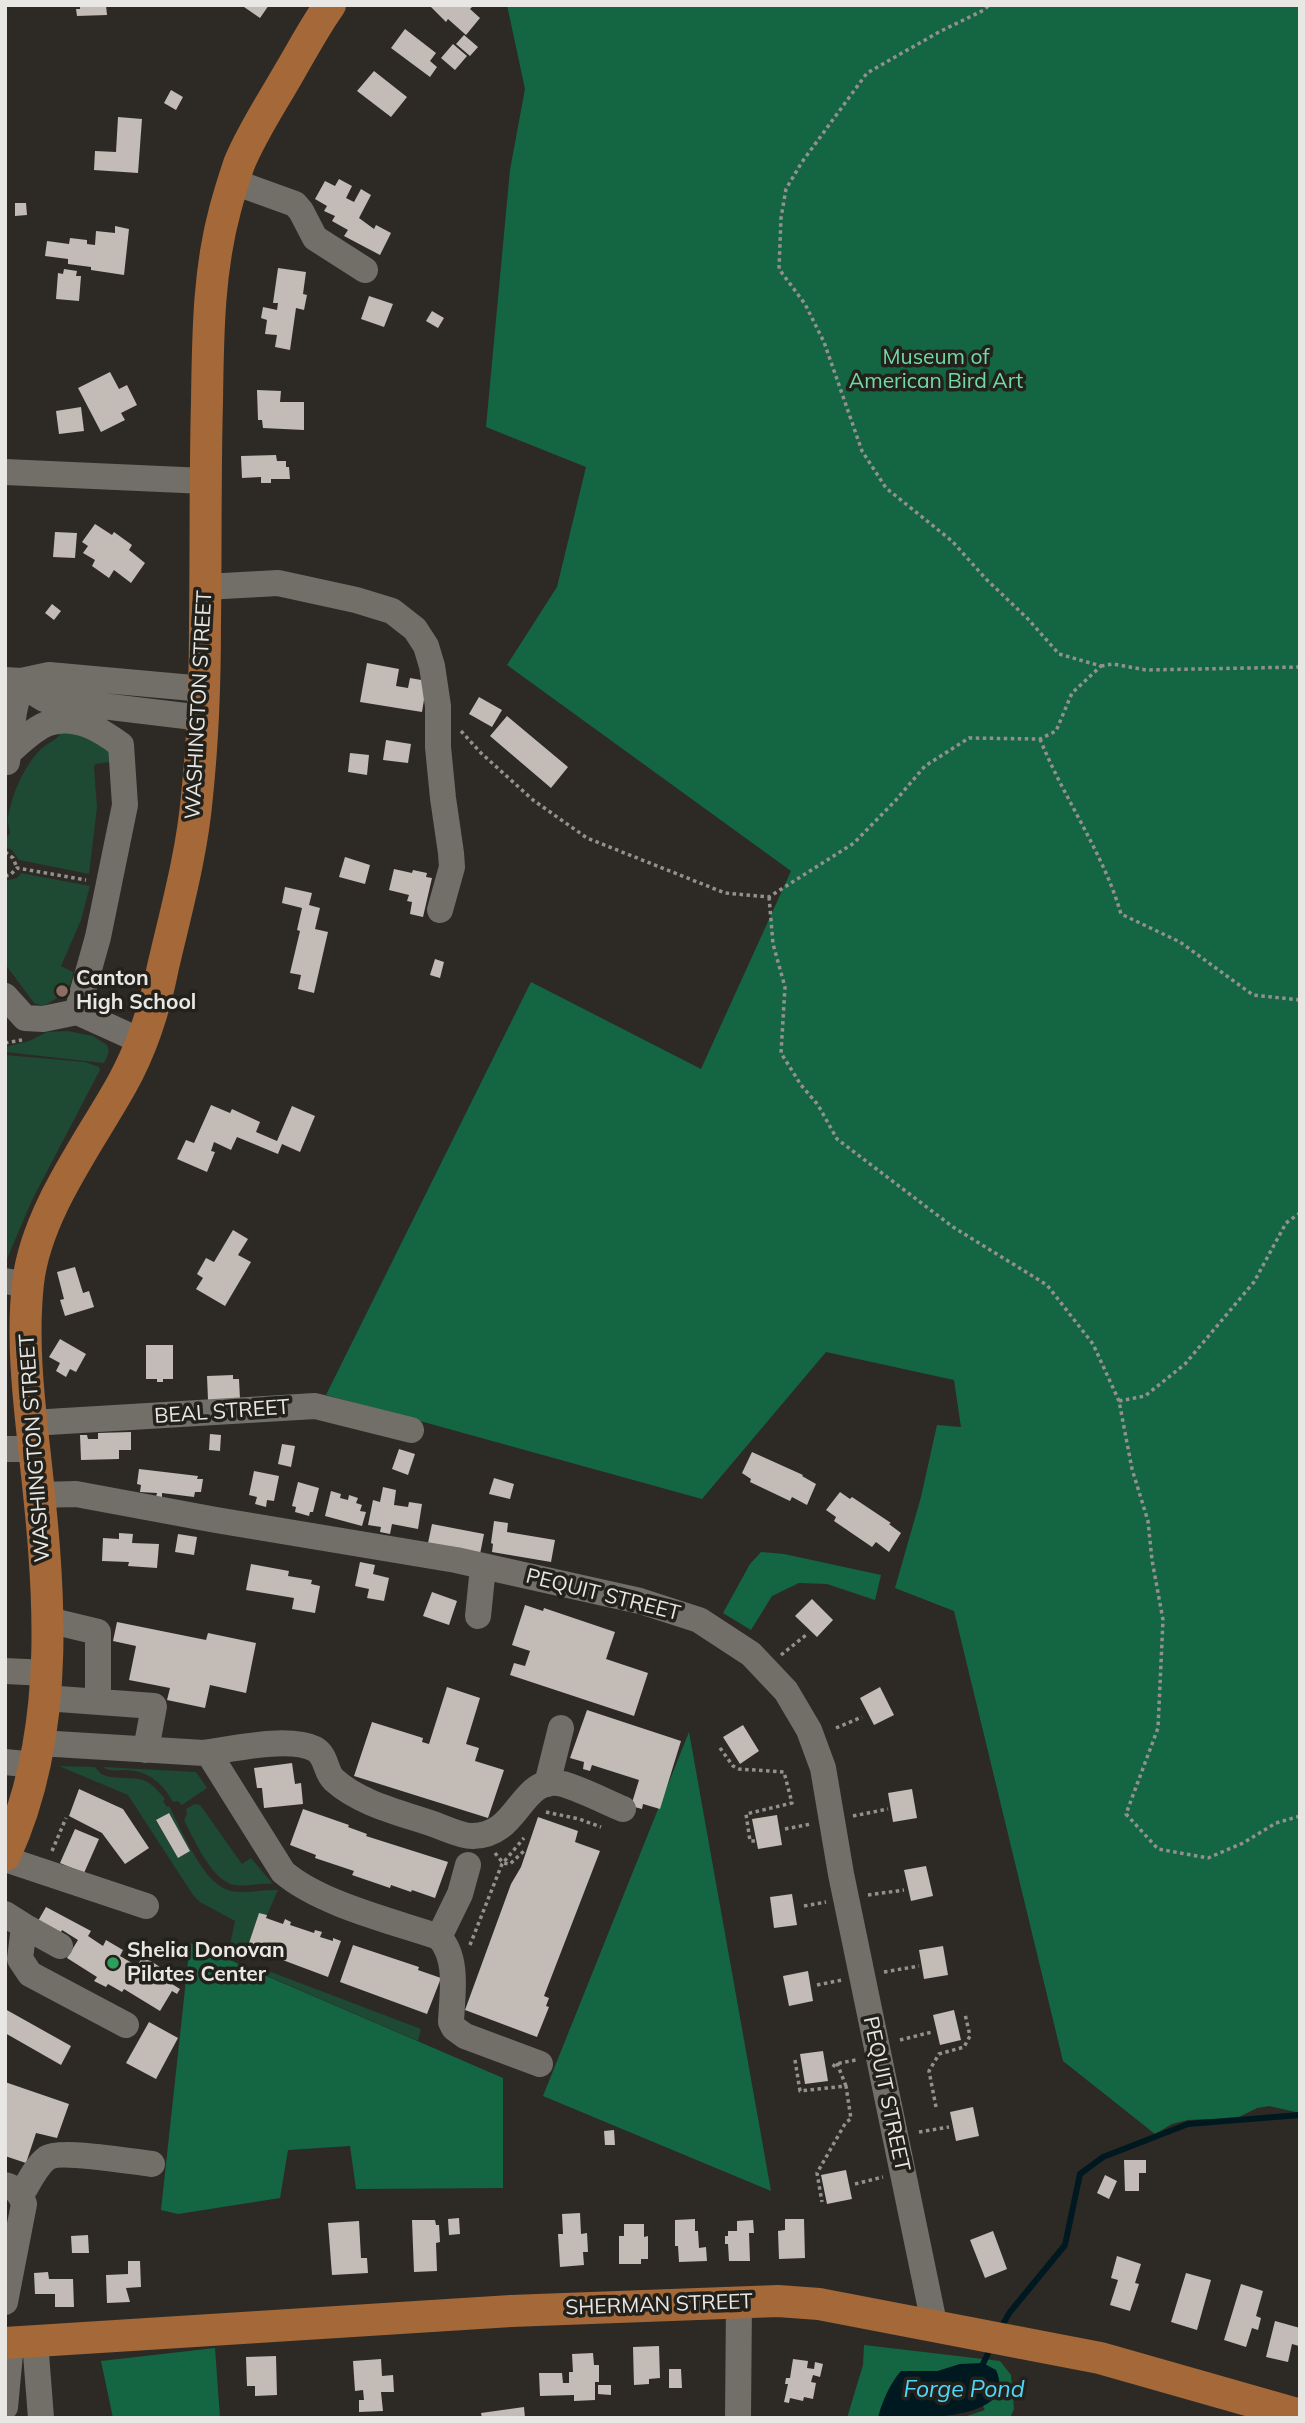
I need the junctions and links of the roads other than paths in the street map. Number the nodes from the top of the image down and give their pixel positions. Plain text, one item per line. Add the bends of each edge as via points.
1 (330, 5) edge
2 (234, 182) junction
3 (365, 270) dead end
4 (5, 472) edge
5 (205, 481) junction
6 (205, 587) junction
7 (13, 680) edge
8 (203, 703) junction
9 (7, 761) edge
10 (440, 910) dead end
11 (5, 996) edge
12 (77, 1012) junction
13 (15, 1022) edge
14 (141, 1041) junction
15 (17, 1283) edge
16 (411, 1430) dead end
17 (24, 1441) edge
18 (38, 1495) junction
19 (483, 1567) junction
20 (478, 1616) dead end
21 (48, 1620) junction
22 (5, 1671) edge
23 (46, 1686) junction
24 (98, 1702) junction
25 (561, 1728) dead end
26 (146, 1750) junction
27 (204, 1753) junction
28 (27, 1757) edge
29 (547, 1784) junction
30 (623, 1809) dead end
31 (5, 1857) edge
32 (468, 1865) dead end
33 (146, 1906) dead end
34 (15, 1920) edge
35 (439, 1937) junction
36 (60, 1946) dead end
37 (126, 2025) dead end
38 (540, 2064) dead end
39 (152, 2164) dead end
40 (13, 2190) edge
41 (5, 2302) edge
42 (739, 2302) junction
43 (935, 2328) junction
44 (17, 2342) edge
45 (5, 2407) edge
46 (1251, 2409) edge
47 (1300, 2415) edge
48 (41, 2418) edge
49 (738, 2418) edge

1 - 2 main road, WASHINGTON STREET via 240,162
2 - 3 street via 295,204 315,238
2 - 5 main road, WASHINGTON STREET via 212,267
4 - 5 street
5 - 6 main road, WASHINGTON STREET
6 - 8 main road, WASHINGTON STREET
6 - 10 street via 278,583 392,611 415,629 432,666 438,706 438,747 452,867
7 - 8 street via 44,699
7 - 9 street
8 - 14 main road, WASHINGTON STREET via 197,799 188,854 162,973
9 - 12 street via 49,723 71,721 98,727 121,745 125,806
11 - 13 street
12 - 13 street
12 - 14 street
14 - 15 main road, WASHINGTON STREET
15 - 17 main road, WASHINGTON STREET via 27,1366
16 - 17 street, BEAL STREET via 315,1406
17 - 18 main road, WASHINGTON STREET
18 - 19 street, PEQUIT STREET via 76,1494
18 - 21 main road, WASHINGTON STREET
19 - 20 street
19 - 43 street, PEQUIT STREET via 646,1602 699,1620 751,1654 786,1691 809,1730 823,1768
21 - 23 main road, WASHINGTON STREET
21 - 24 street via 98,1632
22 - 23 street
23 - 24 street
23 - 28 main road, WASHINGTON STREET
24 - 26 street via 154,1706
25 - 29 street
26 - 27 street
26 - 28 street
27 - 29 street via 293,1744 316,1750 331,1777 368,1802 470,1836 489,1834 508,1822 521,1802
27 - 35 street via 215,1761 283,1872 298,1885
28 - 31 main road, WASHINGTON STREET via 19,1824
29 - 30 street via 562,1784
31 - 33 street
32 - 35 street
34 - 36 street
34 - 37 street via 20,1958 30,1974
35 - 38 street via 451,1960 454,2028
39 - 40 street via 51,2156
40 - 41 street via 24,2204
42 - 43 main road, SHERMAN STREET via 818,2304
42 - 44 main road, SHERMAN STREET via 511,2311
42 - 49 street
43 - 46 main road, SHERMAN STREET via 1100,2358
44 - 45 street
44 - 48 street
46 - 47 main road, SHERMAN STREET

